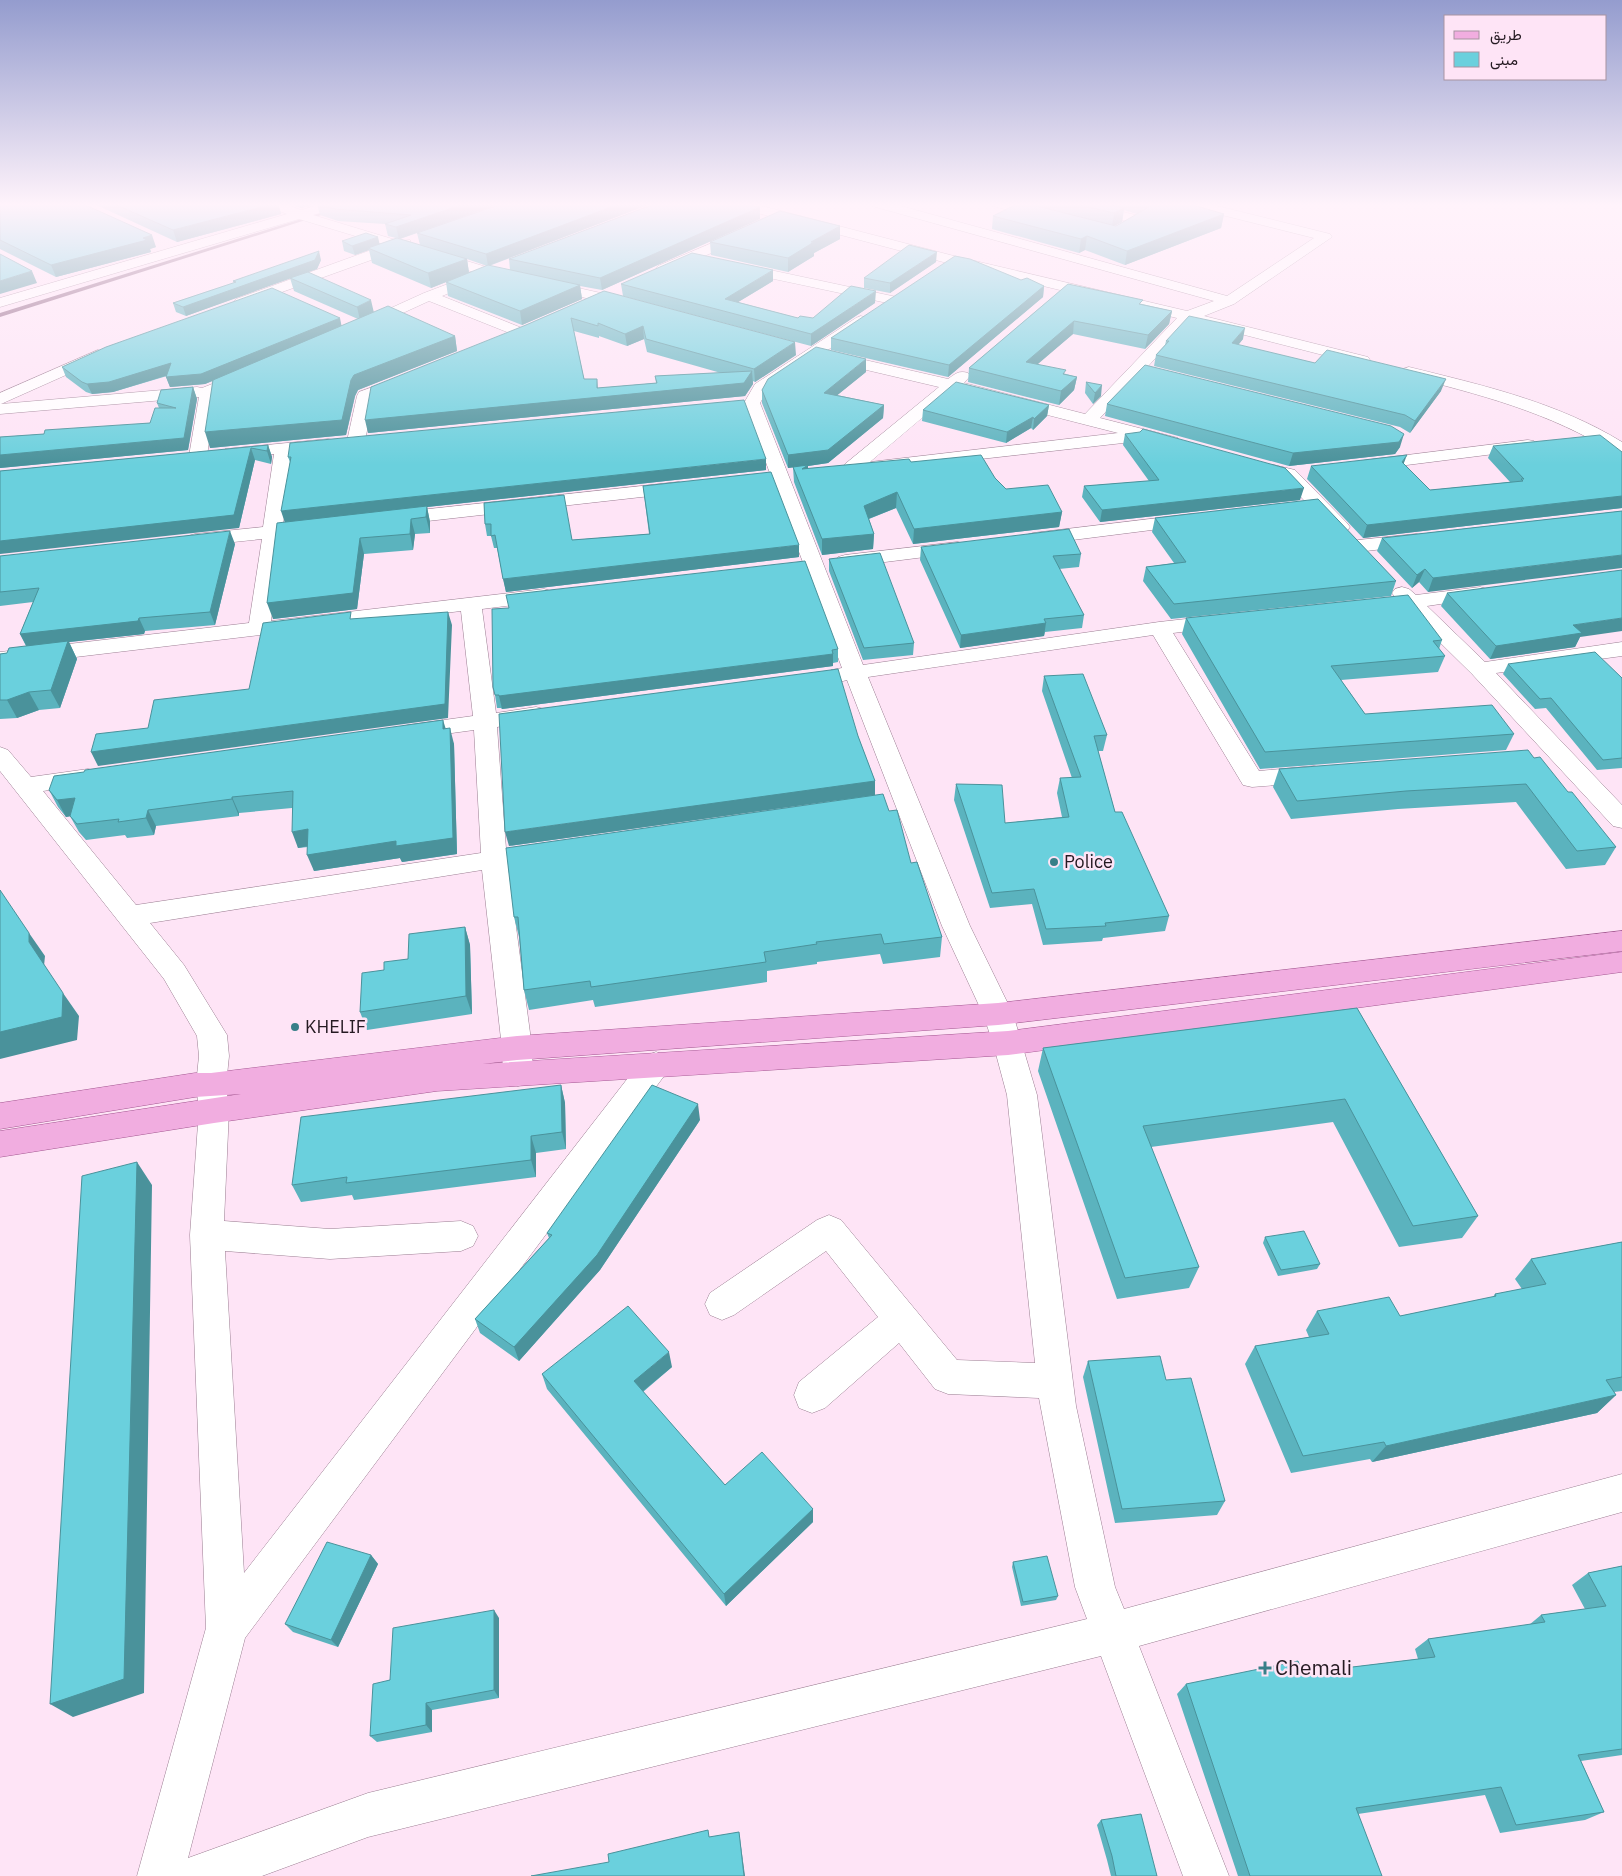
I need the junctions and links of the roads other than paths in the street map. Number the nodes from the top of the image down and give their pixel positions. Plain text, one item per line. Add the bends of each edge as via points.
1 (42, 291) edge
2 (273, 291) edge
3 (276, 291) edge
4 (443, 291) edge
5 (573, 291) edge
6 (619, 291) edge
7 (907, 291) edge
8 (1062, 291) edge
9 (1084, 291) edge
10 (1188, 291) edge
11 (1246, 291) edge
12 (429, 296) junction
13 (604, 297) junction
14 (292, 298) edge
15 (1053, 298) edge
16 (1229, 302) junction
17 (0, 303) edge
18 (230, 306) edge
19 (580, 308) edge
20 (652, 310) edge
21 (1186, 317) junction
22 (538, 326) edge
23 (354, 328) edge
24 (522, 333) junction
25 (503, 341) edge
26 (112, 349) edge
27 (803, 351) junction
28 (1375, 363) edge
29 (973, 366) edge
30 (1394, 368) edge
31 (262, 369) edge
32 (1138, 369) junction
33 (420, 374) edge
34 (1157, 374) edge
35 (952, 385) junction
36 (208, 391) junction
37 (0, 398) edge
38 (0, 409) edge
39 (1089, 420) junction
40 (1150, 436) junction
41 (1604, 436) junction
42 (376, 439) edge
43 (1575, 440) edge
44 (356, 441) junction
45 (1410, 442) dead end
46 (1547, 443) edge
47 (1187, 446) edge
48 (284, 448) junction
49 (1622, 450) edge
50 (198, 456) junction
51 (1432, 457) junction
52 (178, 458) edge
53 (1261, 466) edge
54 (1346, 467) edge
55 (1308, 472) dead end
56 (1289, 474) junction
57 (692, 486) edge
58 (1320, 505) junction
59 (1290, 508) edge
60 (1211, 518) edge
61 (370, 521) edge
62 (331, 525) edge
63 (273, 532) junction
64 (1436, 537) edge
65 (1012, 541) edge
66 (175, 543) edge
67 (973, 546) edge
68 (804, 566) junction
69 (1391, 581) edge
70 (1497, 591) edge
71 (559, 594) edge
72 (1411, 602) junction
73 (471, 604) junction
74 (1353, 608) edge
75 (1246, 619) edge
76 (259, 628) junction
77 (1159, 628) junction
78 (1622, 649) edge
79 (0, 659) edge
80 (1480, 669) junction
81 (855, 672) junction
82 (816, 678) edge
83 (553, 712) edge
84 (484, 721) junction
85 (387, 735) edge
86 (0, 755) edge
87 (1559, 755) junction
88 (1530, 758) edge
89 (113, 773) edge
90 (1331, 773) edge
91 (25, 786) junction
92 (1622, 820) edge
93 (563, 849) edge
94 (494, 859) junction
95 (129, 916) junction
96 (1622, 941) edge
97 (1622, 962) edge
98 (998, 1014) junction
99 (1008, 1043) junction
100 (518, 1061) junction
101 (656, 1064) junction
102 (212, 1097) junction
103 (0, 1116) edge
104 (0, 1144) edge
105 (207, 1235) junction
106 (461, 1236) dead end
107 (722, 1304) dead end
108 (901, 1318) junction
109 (1055, 1381) junction
110 (812, 1395) dead end
111 (1622, 1492) edge
112 (227, 1628) junction
113 (1112, 1633) junction
114 (160, 1876) edge
115 (199, 1876) edge
116 (1206, 1876) edge

1 - 17 street
2 - 18 street
3 - 14 street
4 - 12 street
5 - 13 street
6 - 13 street
7 - 27 street
8 - 15 street
9 - 21 street
10 - 16 street
11 - 16 street
12 - 23 street
12 - 24 street
13 - 19 street
13 - 20 street
16 - 21 street
21 - 28 street
21 - 32 street
22 - 24 street
24 - 25 street
26 - 37 street
27 - 35 street
27 - 68 street via 742,404 780,477
29 - 35 street
30 - 41 street via 1528,404
31 - 36 street
32 - 34 street
32 - 39 street
33 - 44 street via 365,396
35 - 39 street
35 - 40 street via 842,469
36 - 38 street
36 - 50 street
39 - 40 street
40 - 47 street
41 - 43 street
41 - 49 street
42 - 44 street
44 - 48 street
45 - 51 street
46 - 51 street
48 - 50 street
48 - 63 street
50 - 52 street
51 - 54 street
53 - 56 street
55 - 56 street
56 - 58 street
57 - 61 street
58 - 59 street
58 - 64 street via 1365,553
60 - 65 street
62 - 63 street
63 - 66 street
63 - 76 street
67 - 68 street
68 - 81 street
69 - 72 street
70 - 72 street
71 - 73 street
72 - 74 street
72 - 80 street
73 - 76 street
73 - 84 street
75 - 77 street
76 - 79 street
77 - 81 street
77 - 90 street via 1252,779
78 - 80 street
80 - 87 street
81 - 82 street
81 - 98 street via 897,802
83 - 84 street
84 - 85 street
84 - 94 street
86 - 91 street
87 - 88 street
87 - 92 street
89 - 91 street
91 - 95 street
93 - 94 street
94 - 95 street
94 - 100 street
95 - 102 street via 174,972 212,1035
96 - 98 main road
97 - 99 main road
98 - 99 street
98 - 100 main road
99 - 101 main road
99 - 109 street via 1022,1096
100 - 101 main road
100 - 102 main road via 437,1079
101 - 112 street
102 - 103 main road via 195,1085
102 - 104 main road
102 - 105 street
105 - 106 street via 330,1244
105 - 112 street
107 - 108 street via 828,1230
108 - 109 street via 948,1377
108 - 110 street
109 - 113 street via 1095,1587
111 - 113 street
112 - 114 street
113 - 115 street via 368,1814
113 - 116 street

